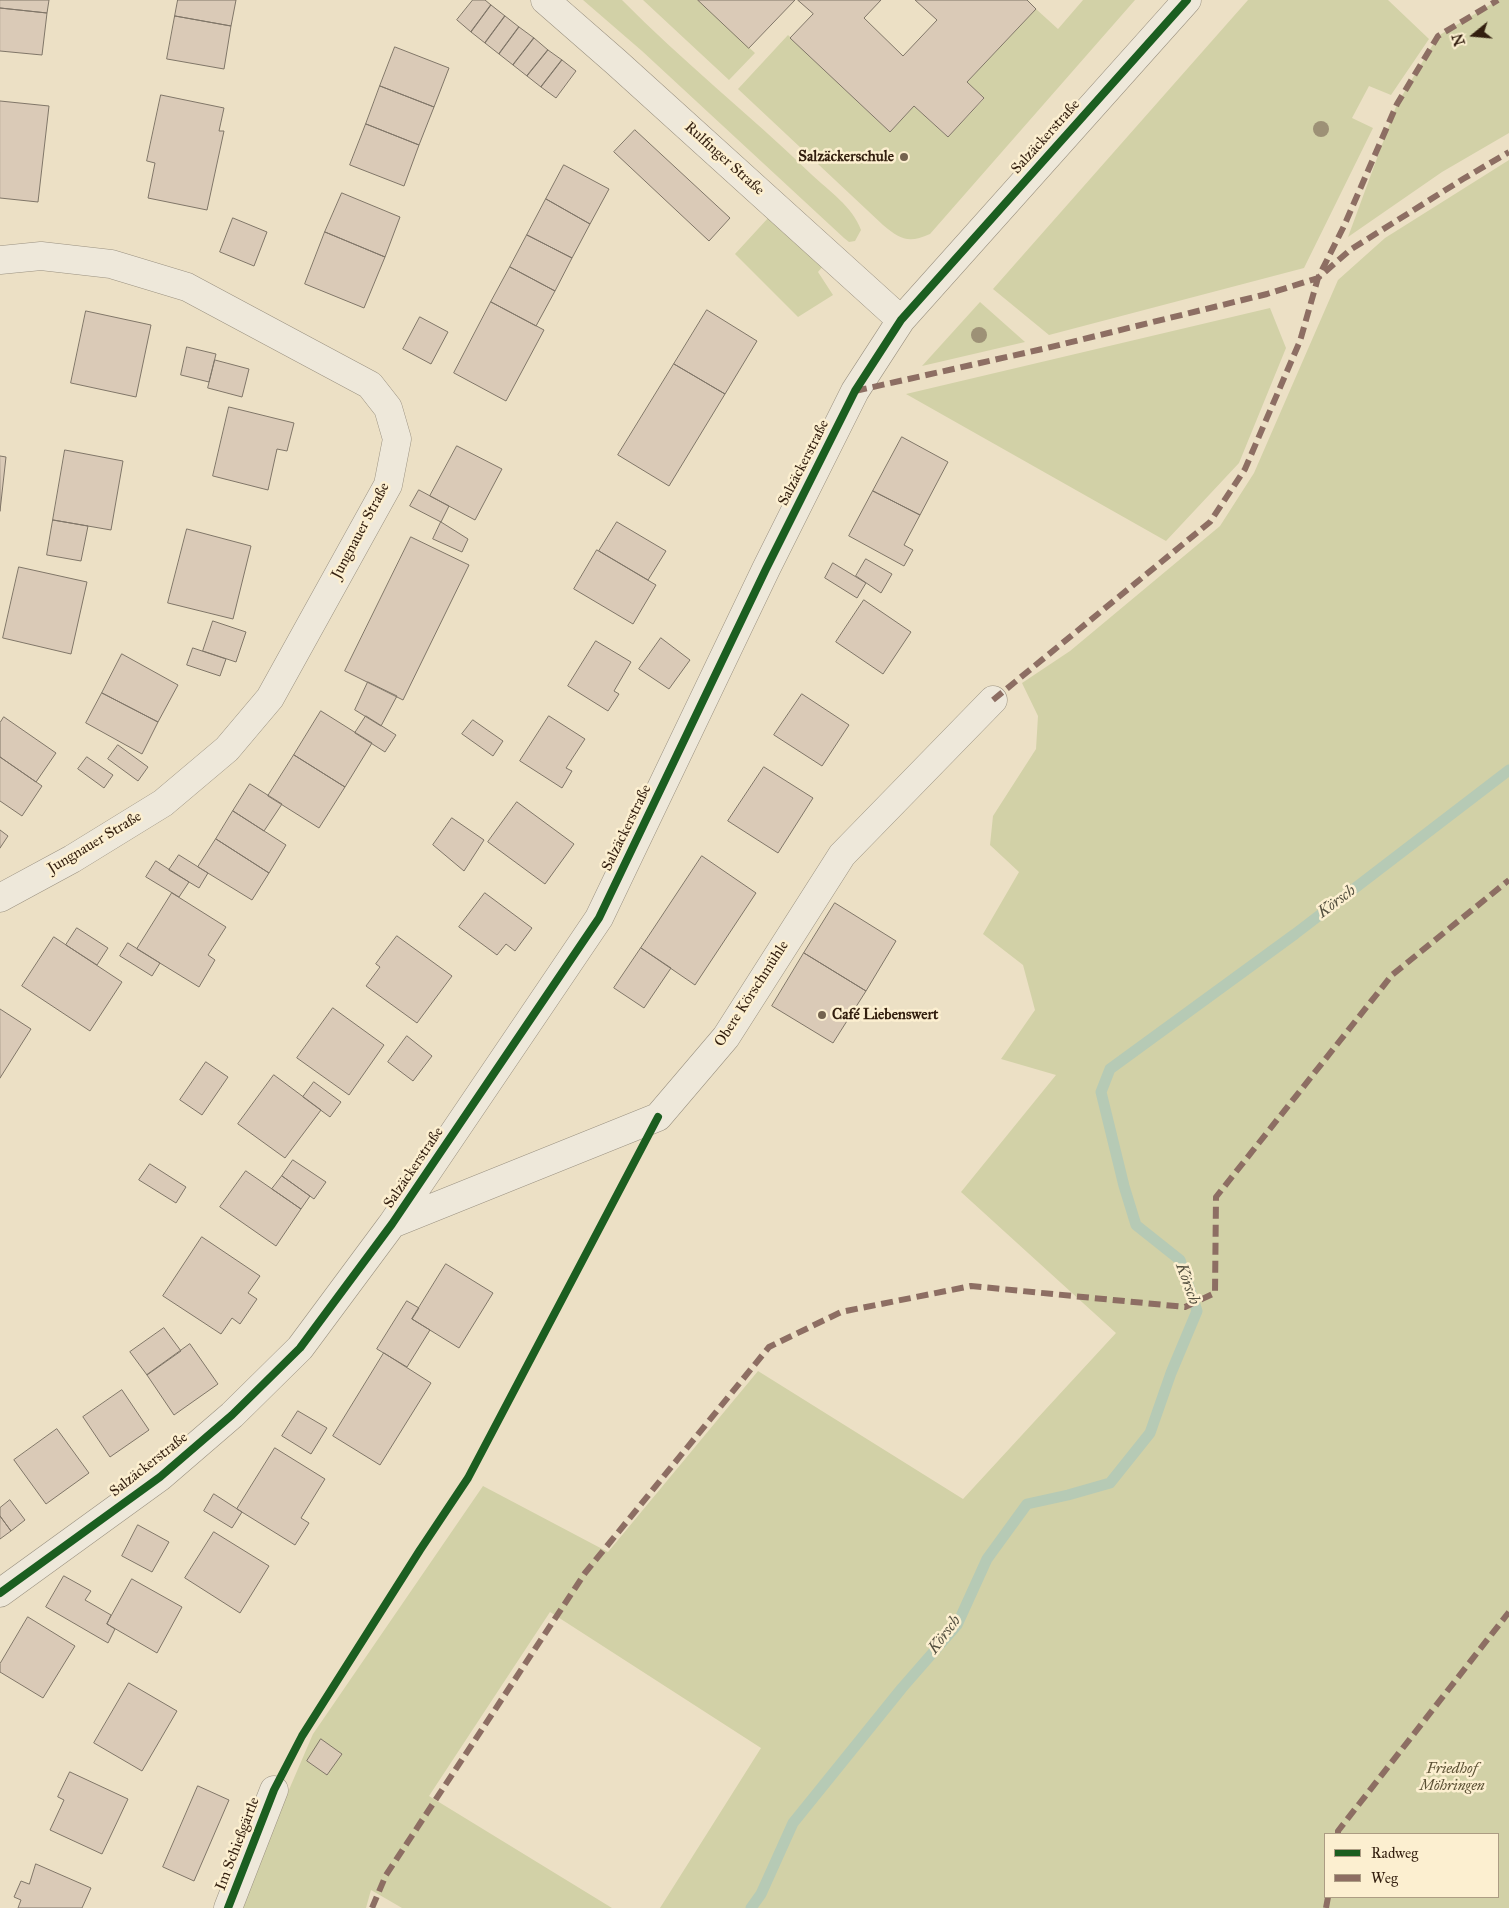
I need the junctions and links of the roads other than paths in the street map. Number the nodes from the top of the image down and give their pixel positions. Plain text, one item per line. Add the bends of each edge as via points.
1 (545, 0) edge
2 (1187, 0) edge
3 (0, 260) edge
4 (901, 320) junction
5 (992, 700) dead end
6 (0, 898) edge
7 (392, 1224) junction
8 (0, 1593) edge
9 (274, 1790) dead end
10 (228, 1908) edge

1 - 4 street, Rulfinger Straße
2 - 4 street, Salzäckerstraße
3 - 6 street, Jungnauer Straße via 42,256 111,264 187,287 370,385 388,408 397,440 388,485 270,698 227,749 163,802 72,859
4 - 7 street, Salzäckerstraße via 855,391 599,918
5 - 7 street, Obere Körschmühle via 842,855 726,1037 658,1117
7 - 8 street, Salzäckerstraße via 300,1348 232,1415 160,1477
9 - 10 street, Im Schießgärtle

